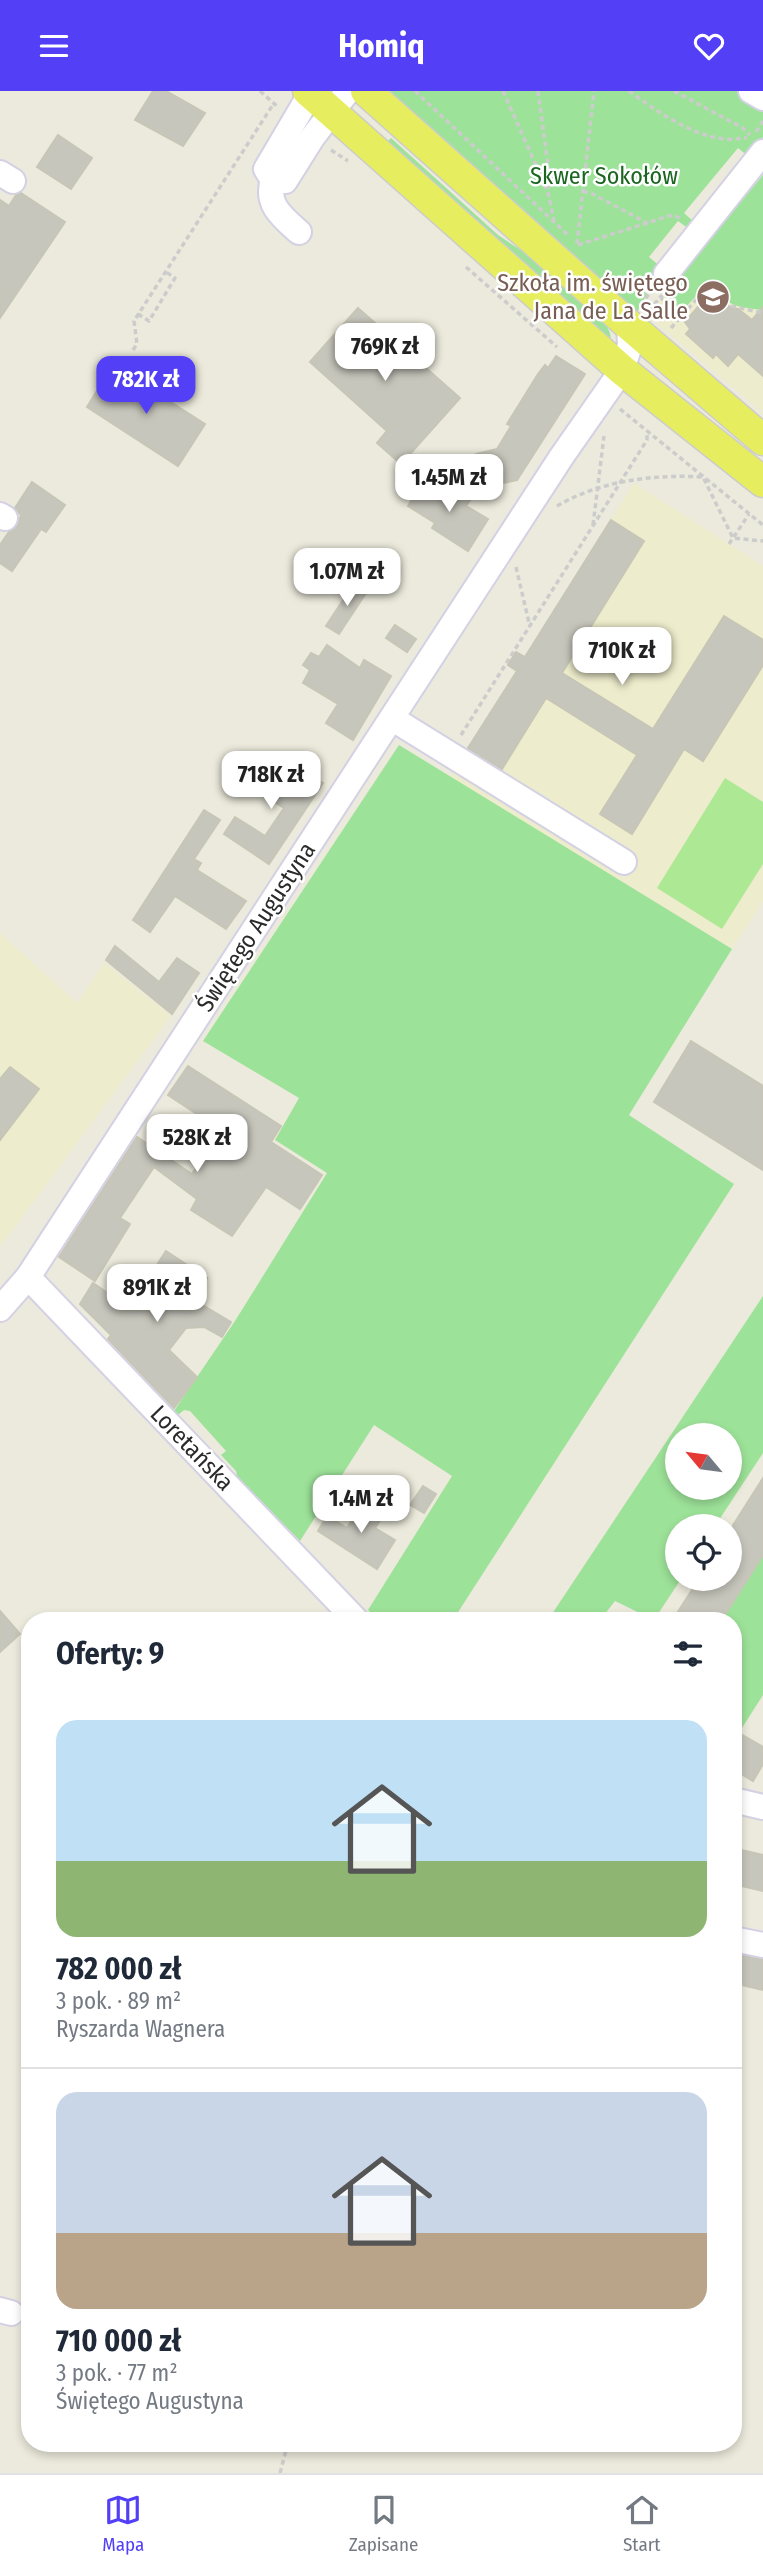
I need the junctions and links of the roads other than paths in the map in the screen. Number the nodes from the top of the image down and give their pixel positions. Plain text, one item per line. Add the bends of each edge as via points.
1 (366, 91) edge
2 (751, 91) edge
3 (322, 95) edge
4 (763, 98) edge
5 (761, 158) edge
6 (299, 232) dead end
7 (666, 274) dead end
8 (634, 311) junction
9 (622, 370) junction
10 (763, 439) edge
11 (763, 482) edge
12 (393, 719) junction
13 (624, 862) dead end
14 (27, 1277) junction
15 (0, 1309) edge
16 (348, 1612) edge
17 (742, 1802) edge
18 (763, 1807) edge
19 (742, 1940) edge
20 (763, 1944) edge

1 - 8 main road
2 - 4 street
3 - 6 street via 266,169 273,180 272,201
3 - 9 main road
5 - 7 street
8 - 9 street, Świętego Augustyna
8 - 10 main road
9 - 11 main road
9 - 12 street, Świętego Augustyna
12 - 13 street
12 - 14 street, Świętego Augustyna
14 - 15 street, Świętego Augustyna
14 - 16 street, Loretańska
17 - 18 street
19 - 20 street

